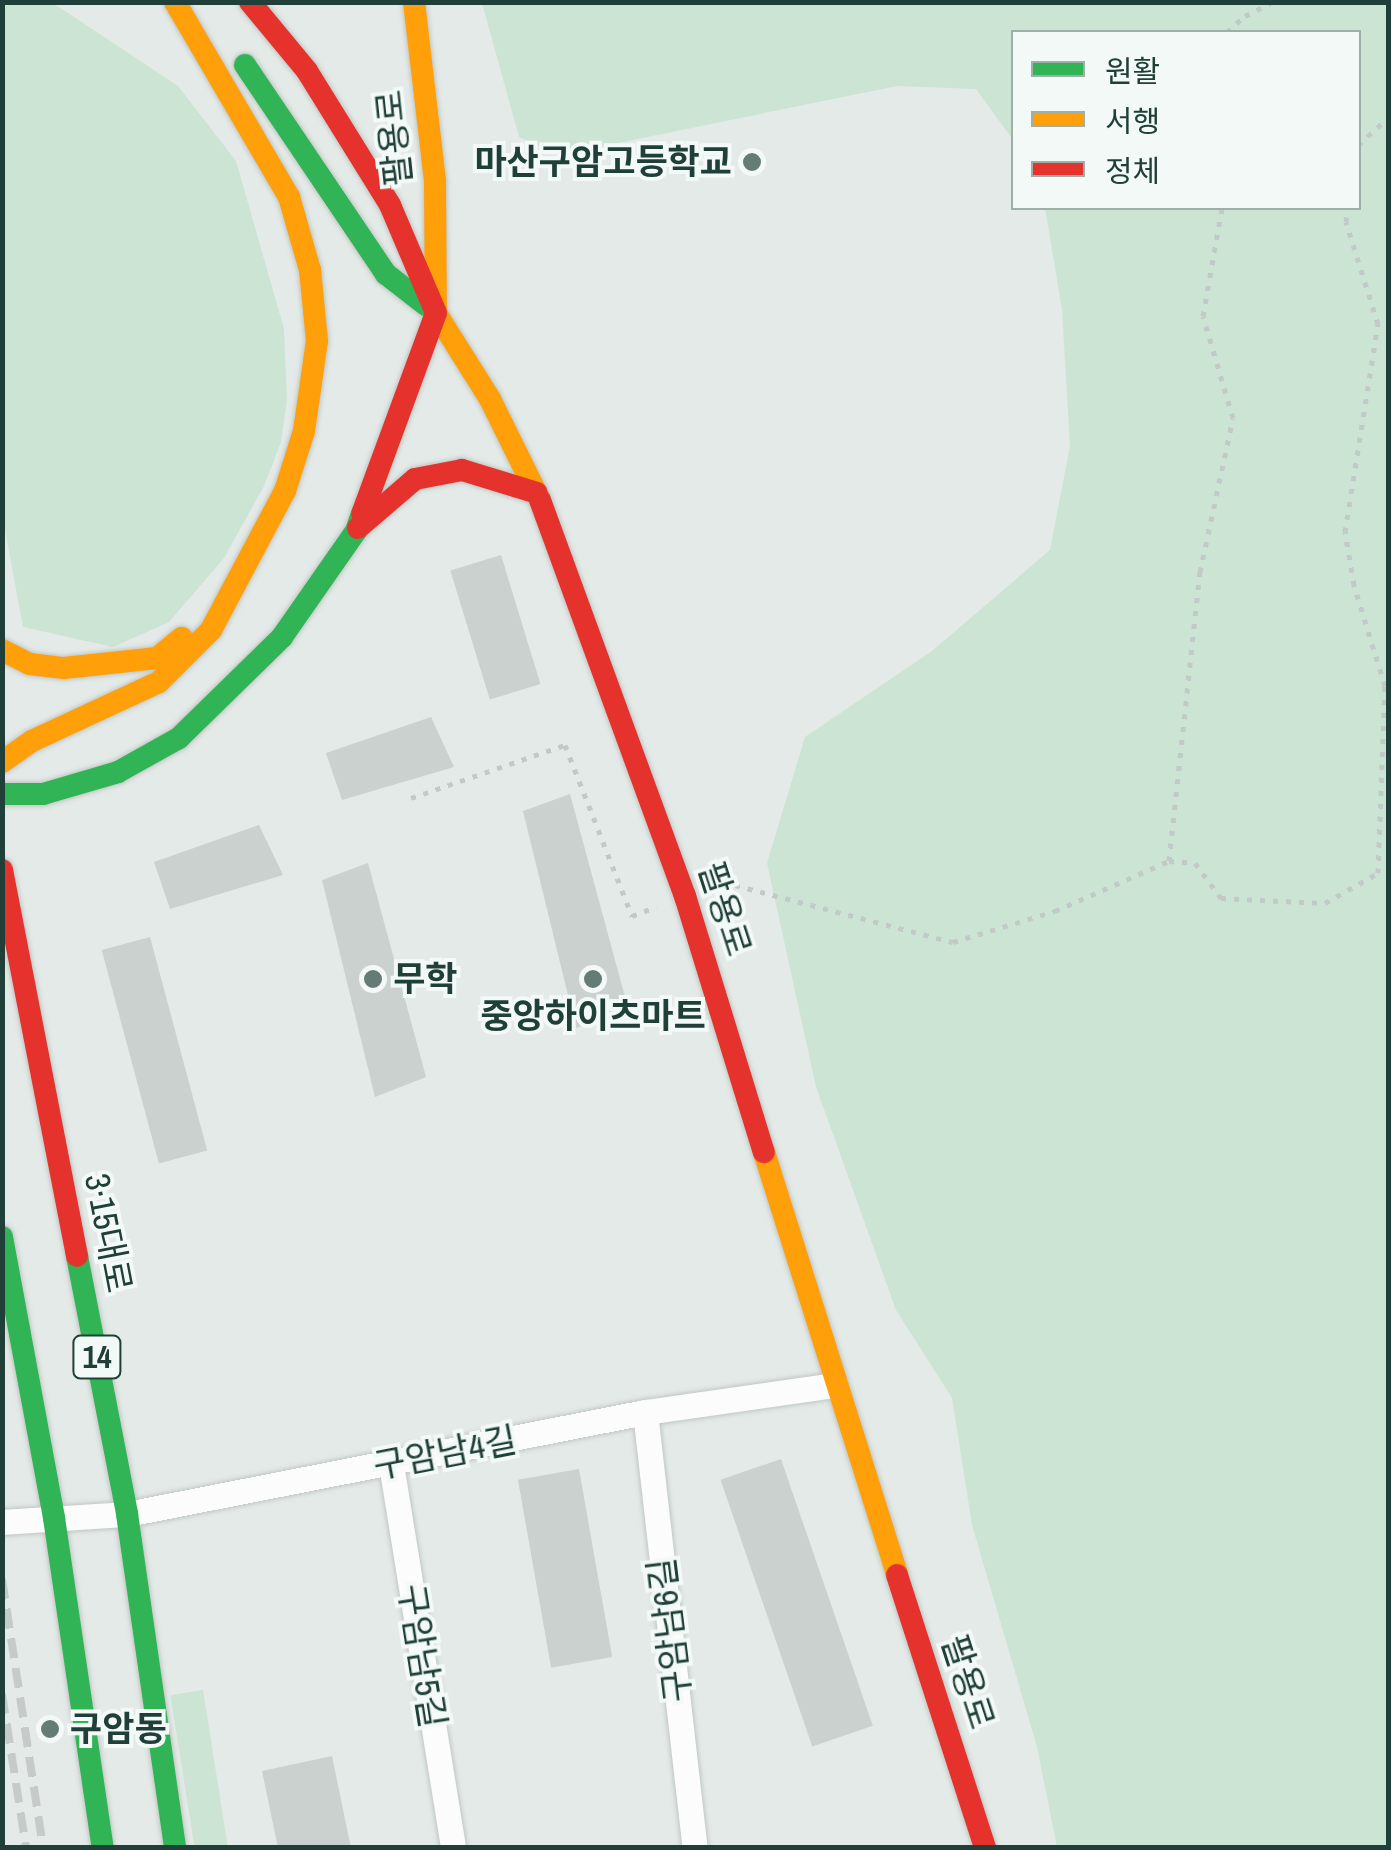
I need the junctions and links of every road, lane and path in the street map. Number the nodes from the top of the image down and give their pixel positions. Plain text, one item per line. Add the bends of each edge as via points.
1 (175, 2) edge
2 (183, 2) edge
3 (250, 2) edge
4 (414, 2) edge
5 (1273, 2) edge
6 (1229, 30) edge
7 (1388, 118) edge
8 (1361, 142) edge
9 (1222, 210) edge
10 (1348, 210) edge
11 (436, 313) junction
12 (536, 493) junction
13 (356, 530) junction
14 (255, 545) junction
15 (2, 650) edge
16 (2, 762) edge
17 (2, 794) edge
18 (411, 798) dead end
19 (1169, 861) junction
20 (2, 870) edge
21 (685, 896) junction
22 (2, 1236) edge
23 (835, 1384) junction
24 (645, 1412) junction
25 (390, 1464) junction
26 (127, 1514) junction
27 (54, 1518) junction
28 (2, 1522) edge
29 (103, 1848) edge
30 (175, 1848) edge
31 (452, 1848) edge
32 (695, 1848) edge
33 (985, 1848) edge

1 - 14 main road via 288,196 310,270 317,341 304,431 285,491
2 - 11 main road via 226,40 386,274
3 - 11 main road via 308,71 390,205
4 - 11 main road, 팔용로 via 435,181
5 - 6 path
7 - 8 path
9 - 19 path via 1203,316 1232,418 1200,572
10 - 19 path via 1378,324 1345,532 1385,686 1378,873 1325,903 1221,898 1195,864
11 - 12 main road, 팔용로 via 490,399
11 - 13 main road
12 - 13 main road via 462,470 415,479
12 - 21 main road, 팔용로
13 - 17 main road via 282,637 179,738 118,772 43,794
14 - 15 main road via 182,639 157,658 64,668 30,664
14 - 16 main road via 210,630 159,682 32,741
18 - 21 path via 565,745 632,916
19 - 21 path via 1055,911 953,942 734,885
20 - 26 main road, 3·15대로 / 14
21 - 23 main road, 팔용로
22 - 27 main road, 14
23 - 24 street, 구암남4길
23 - 33 main road, 팔용로
24 - 25 street, 구암남4길
24 - 32 street, 구암남6길
25 - 26 street, 구암남4길
25 - 31 street, 구암남5길
26 - 27 street, 구암남4길
26 - 30 main road, 3·15대로 / 14
27 - 28 street, 구암남4길
27 - 29 main road, 14

